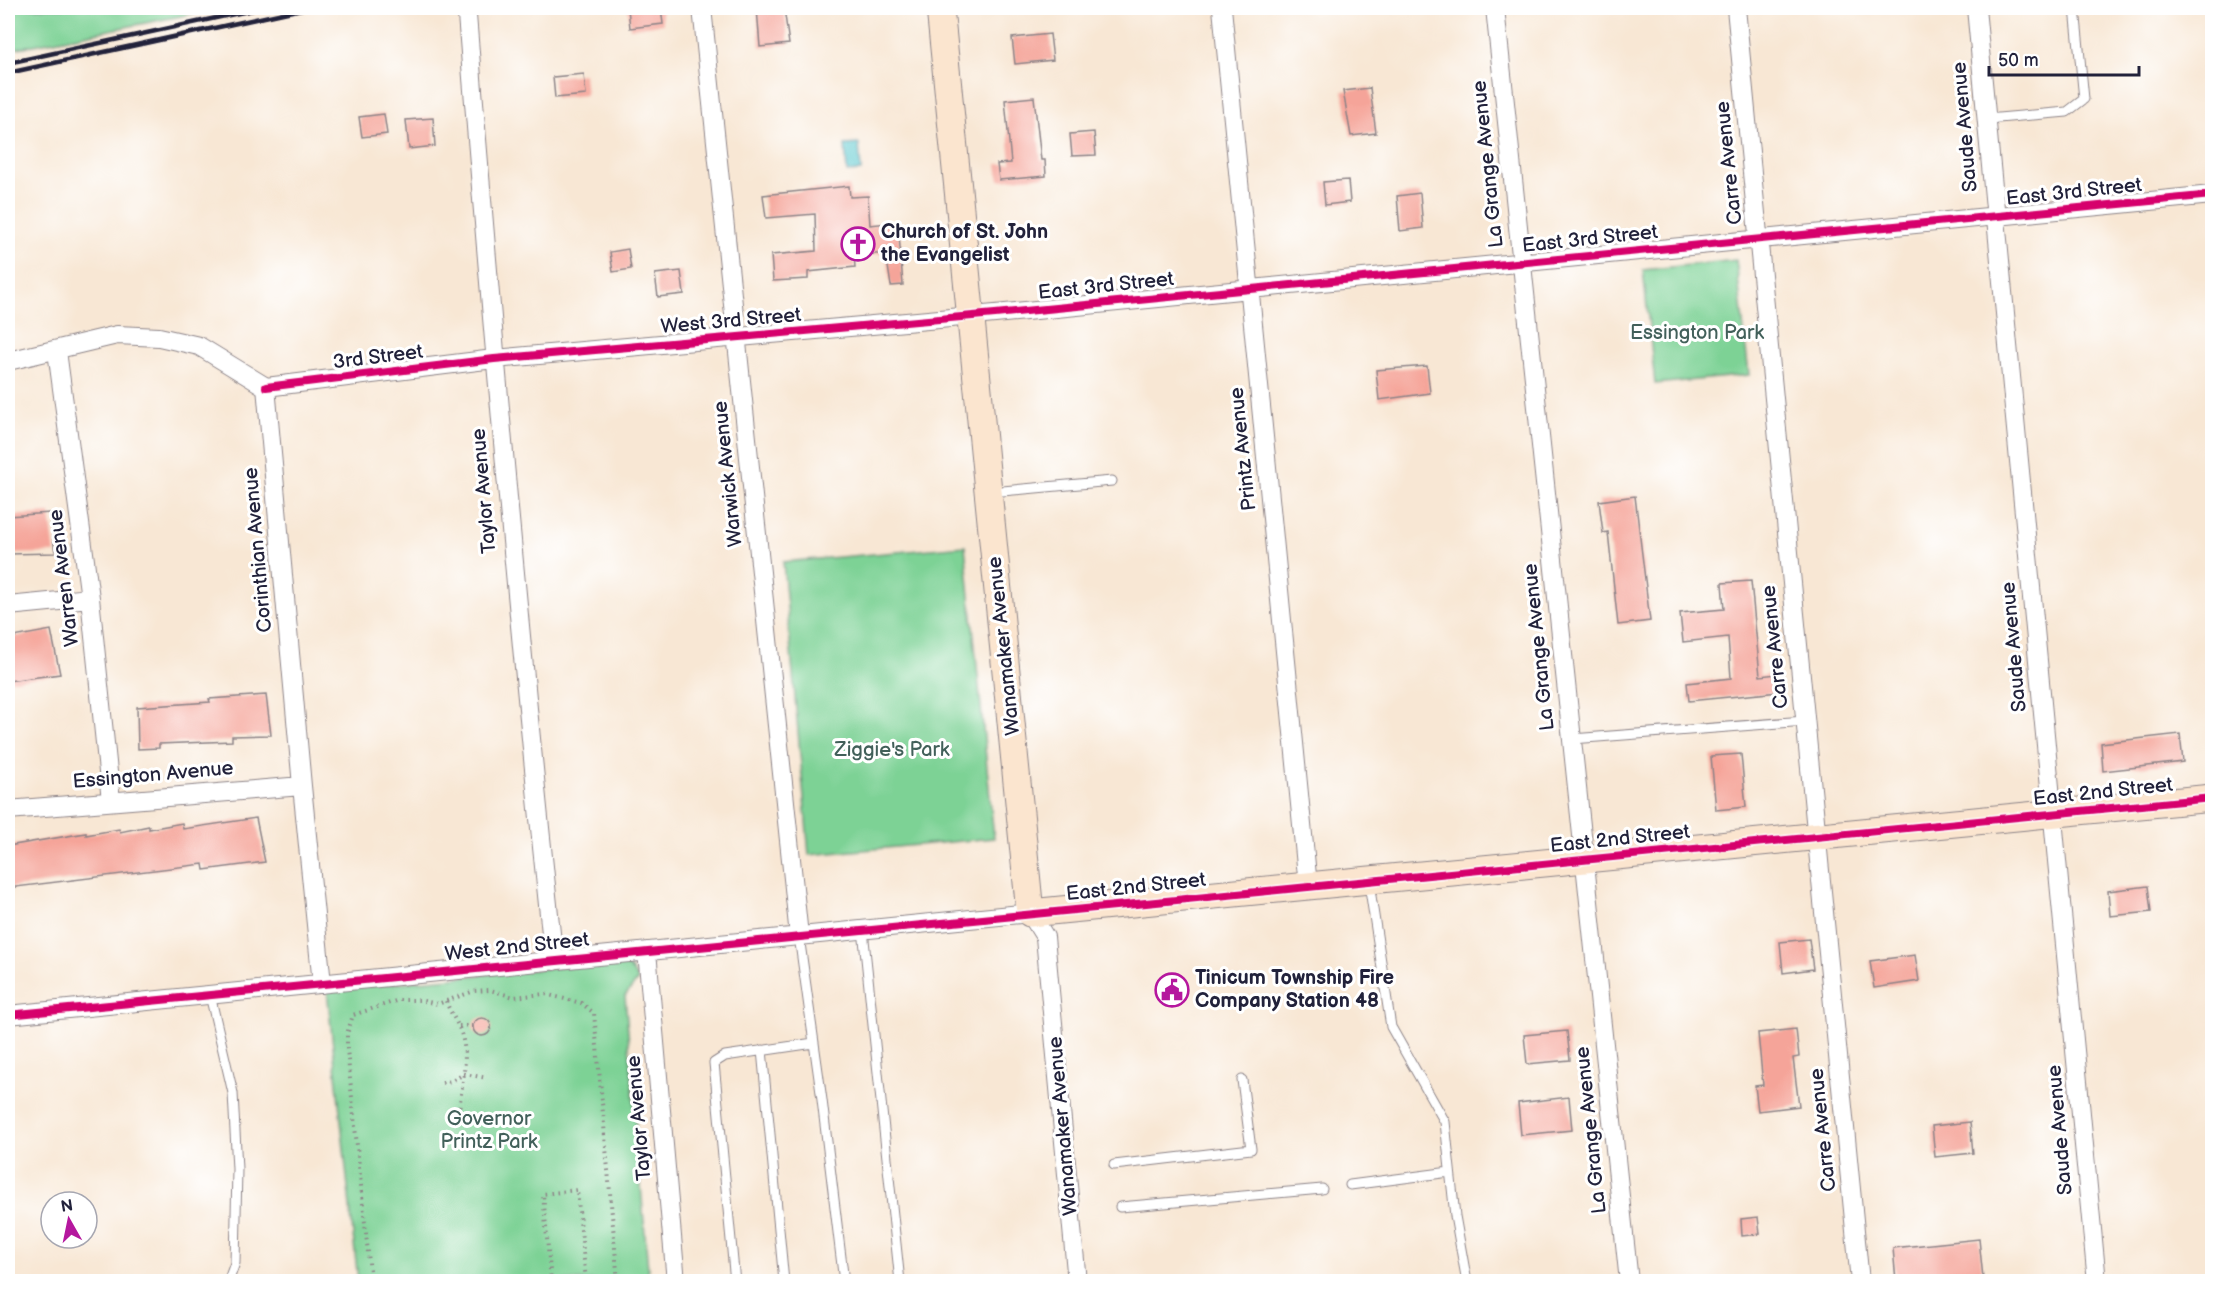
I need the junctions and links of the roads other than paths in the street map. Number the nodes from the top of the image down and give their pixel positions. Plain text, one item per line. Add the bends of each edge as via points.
1 (702, 8) edge
2 (940, 8) edge
3 (1222, 8) edge
4 (1495, 8) edge
5 (1736, 8) edge
6 (1976, 8) edge
7 (2075, 8) edge
8 (467, 15) dead end
9 (1987, 119) junction
10 (2212, 195) edge
11 (1996, 216) junction
12 (1759, 239) junction
13 (1521, 262) junction
14 (1250, 289) junction
15 (971, 316) junction
16 (737, 337) junction
17 (57, 351) junction
18 (494, 359) junction
19 (8, 361) edge
20 (266, 387) junction
21 (1112, 481) dead end
22 (988, 492) junction
23 (90, 598) junction
24 (8, 606) edge
25 (1805, 721) junction
26 (1572, 739) junction
27 (302, 786) junction
28 (2212, 798) edge
29 (111, 801) junction
30 (8, 810) edge
31 (2053, 814) junction
32 (1817, 837) junction
33 (1585, 859) junction
34 (1369, 880) junction
35 (1308, 886) junction
36 (1030, 914) junction
37 (863, 930) junction
38 (799, 936) junction
39 (647, 951) junction
40 (554, 961) junction
41 (322, 984) junction
42 (210, 995) junction
43 (8, 1014) edge
44 (814, 1043) junction
45 (762, 1050) junction
46 (1242, 1080) dead end
47 (1114, 1165) dead end
48 (1450, 1172) junction
49 (1350, 1185) dead end
50 (1322, 1189) dead end
51 (1120, 1207) dead end
52 (228, 1281) edge
53 (676, 1281) edge
54 (735, 1281) edge
55 (784, 1281) edge
56 (844, 1281) edge
57 (900, 1281) edge
58 (1077, 1281) edge
59 (1467, 1281) edge
60 (1629, 1281) edge
61 (1860, 1281) edge
62 (2097, 1281) edge

1 - 16 street, Warwick Avenue
2 - 15 street, Wanamaker Avenue
3 - 14 street, Printz Avenue
4 - 13 street, La Grange Avenue
5 - 12 street, Carre Avenue
6 - 9 street, Saude Avenue
7 - 9 lane via 2084,99 2067,112
8 - 18 street, Taylor Avenue
9 - 11 street, Saude Avenue
10 - 11 street, East 3rd Street
11 - 12 street, East 3rd Street
11 - 31 street, Saude Avenue
12 - 13 street, East 3rd Street
12 - 25 street, Carre Avenue
13 - 14 street, East 3rd Street
13 - 26 street, La Grange Avenue
14 - 15 street, East 3rd Street
14 - 35 street, Printz Avenue
15 - 16 street, West 3rd Street
15 - 22 street, Wanamaker Avenue
16 - 18 street, West 3rd Street
16 - 38 street, Warwick Avenue
17 - 19 street
17 - 20 street via 117,334 159,336 199,346
17 - 23 street, Warren Avenue
18 - 20 street, 3rd Street
18 - 40 street, Taylor Avenue
20 - 27 street, Corinthian Avenue
21 - 22 lane
22 - 36 street, Wanamaker Avenue
23 - 24 street
23 - 29 street, Warren Avenue
25 - 26 lane
25 - 32 street, Carre Avenue
26 - 33 street, La Grange Avenue
27 - 29 street, Essington Avenue
27 - 41 street, Corinthian Avenue
28 - 31 street, East 2nd Street
29 - 30 street, Essington Avenue
31 - 32 street, East 2nd Street
31 - 62 street, Saude Avenue
32 - 33 street, East 2nd Street
32 - 61 street, Carre Avenue
33 - 34 street, East 2nd Street
33 - 60 street, La Grange Avenue
34 - 35 street, East 2nd Street
34 - 48 lane via 1390,1027 1445,1122
35 - 36 street, East 2nd Street
36 - 37 street, West 2nd Street
36 - 58 street, Wanamaker Avenue via 1045,937
37 - 38 street, West 2nd Street
37 - 57 lane
38 - 39 street, West 2nd Street
38 - 44 lane
39 - 40 street, West 2nd Street
39 - 53 street, Taylor Avenue
40 - 41 street, West 2nd Street
41 - 42 street, West 2nd Street
42 - 43 street, West 2nd Street
42 - 52 lane via 234,1093 235,1263
44 - 45 lane
44 - 56 lane
45 - 54 lane via 725,1056 714,1063
45 - 55 lane
46 - 47 lane via 1251,1149
48 - 49 lane
48 - 59 lane
50 - 51 lane

